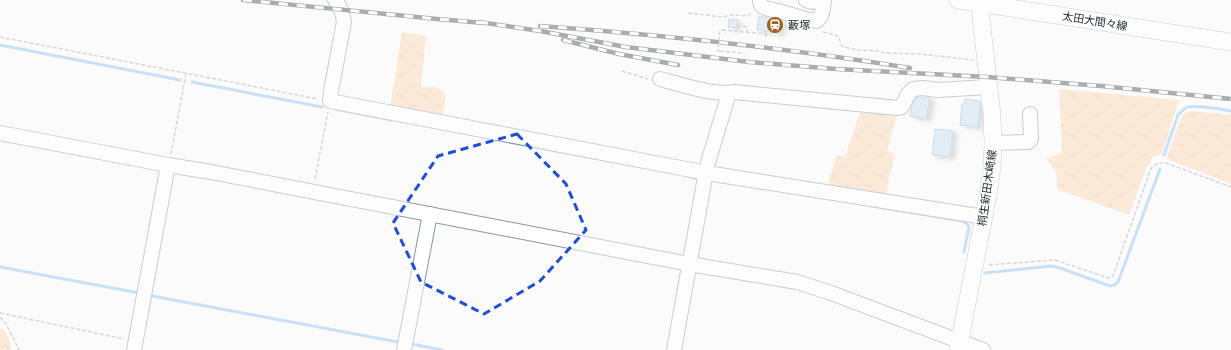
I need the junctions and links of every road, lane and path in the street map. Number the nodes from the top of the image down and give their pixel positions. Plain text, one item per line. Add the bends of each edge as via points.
1 (335, 0) edge
2 (760, 0) edge
3 (806, 0) edge
4 (818, 0) edge
5 (824, 0) edge
6 (958, 0) edge
7 (979, 2) edge
8 (752, 12) dead end
9 (688, 13) dead end
10 (737, 25) dead end
11 (767, 31) dead end
12 (746, 32) junction
13 (823, 32) dead end
14 (0, 37) edge
15 (1231, 42) edge
16 (741, 53) dead end
17 (977, 61) dead end
18 (622, 71) dead end
19 (186, 74) junction
20 (660, 78) joint
21 (989, 87) junction
22 (729, 93) junction
23 (330, 101) junction
24 (1030, 114) dead end
25 (0, 133) edge
26 (993, 143) junction
27 (168, 165) junction
28 (707, 173) junction
29 (1231, 187) edge
30 (313, 192) junction
31 (430, 214) junction
32 (984, 217) junction
33 (689, 264) junction
34 (975, 264) junction
35 (0, 314) edge
36 (0, 317) edge
37 (135, 345) edge
38 (959, 346) edge
39 (19, 350) edge
40 (404, 350) edge
41 (674, 350) edge
42 (983, 350) edge

1 - 23 street via 341,7 344,22
2 - 5 street via 760,4 767,8 816,21 822,16
3 - 4 street
6 - 7 main road, 太田大間々線
7 - 15 main road, 太田大間々線
7 - 21 main road, 桐生新田木崎線
8 - 9 path via 748,16 723,17
10 - 12 path via 747,27
11 - 12 path via 766,35
12 - 16 path, bridge via 720,30 718,51
13 - 17 path via 838,36 844,47 857,50
14 - 19 path
18 - 20 path via 655,80
19 - 23 path
19 - 27 path
20 - 22 street via 703,90
21 - 22 street via 913,89 902,107 898,108
21 - 26 main road, 桐生新田木崎線
22 - 28 street
23 - 28 street
23 - 30 path
24 - 26 street via 1031,139 1028,142
25 - 27 street
26 - 32 main road, 桐生新田木崎線 via 991,179
27 - 30 street
27 - 37 street
28 - 32 street
28 - 33 street
29 - 34 path via 1166,163 1154,165 1116,268 1109,278 1055,260
30 - 31 street
31 - 33 street
31 - 40 street
32 - 34 main road, 桐生新田木崎線
33 - 38 street via 797,282 831,293
33 - 41 street
34 - 38 main road, 桐生新田木崎線
35 - 37 path
36 - 39 path
38 - 42 street

